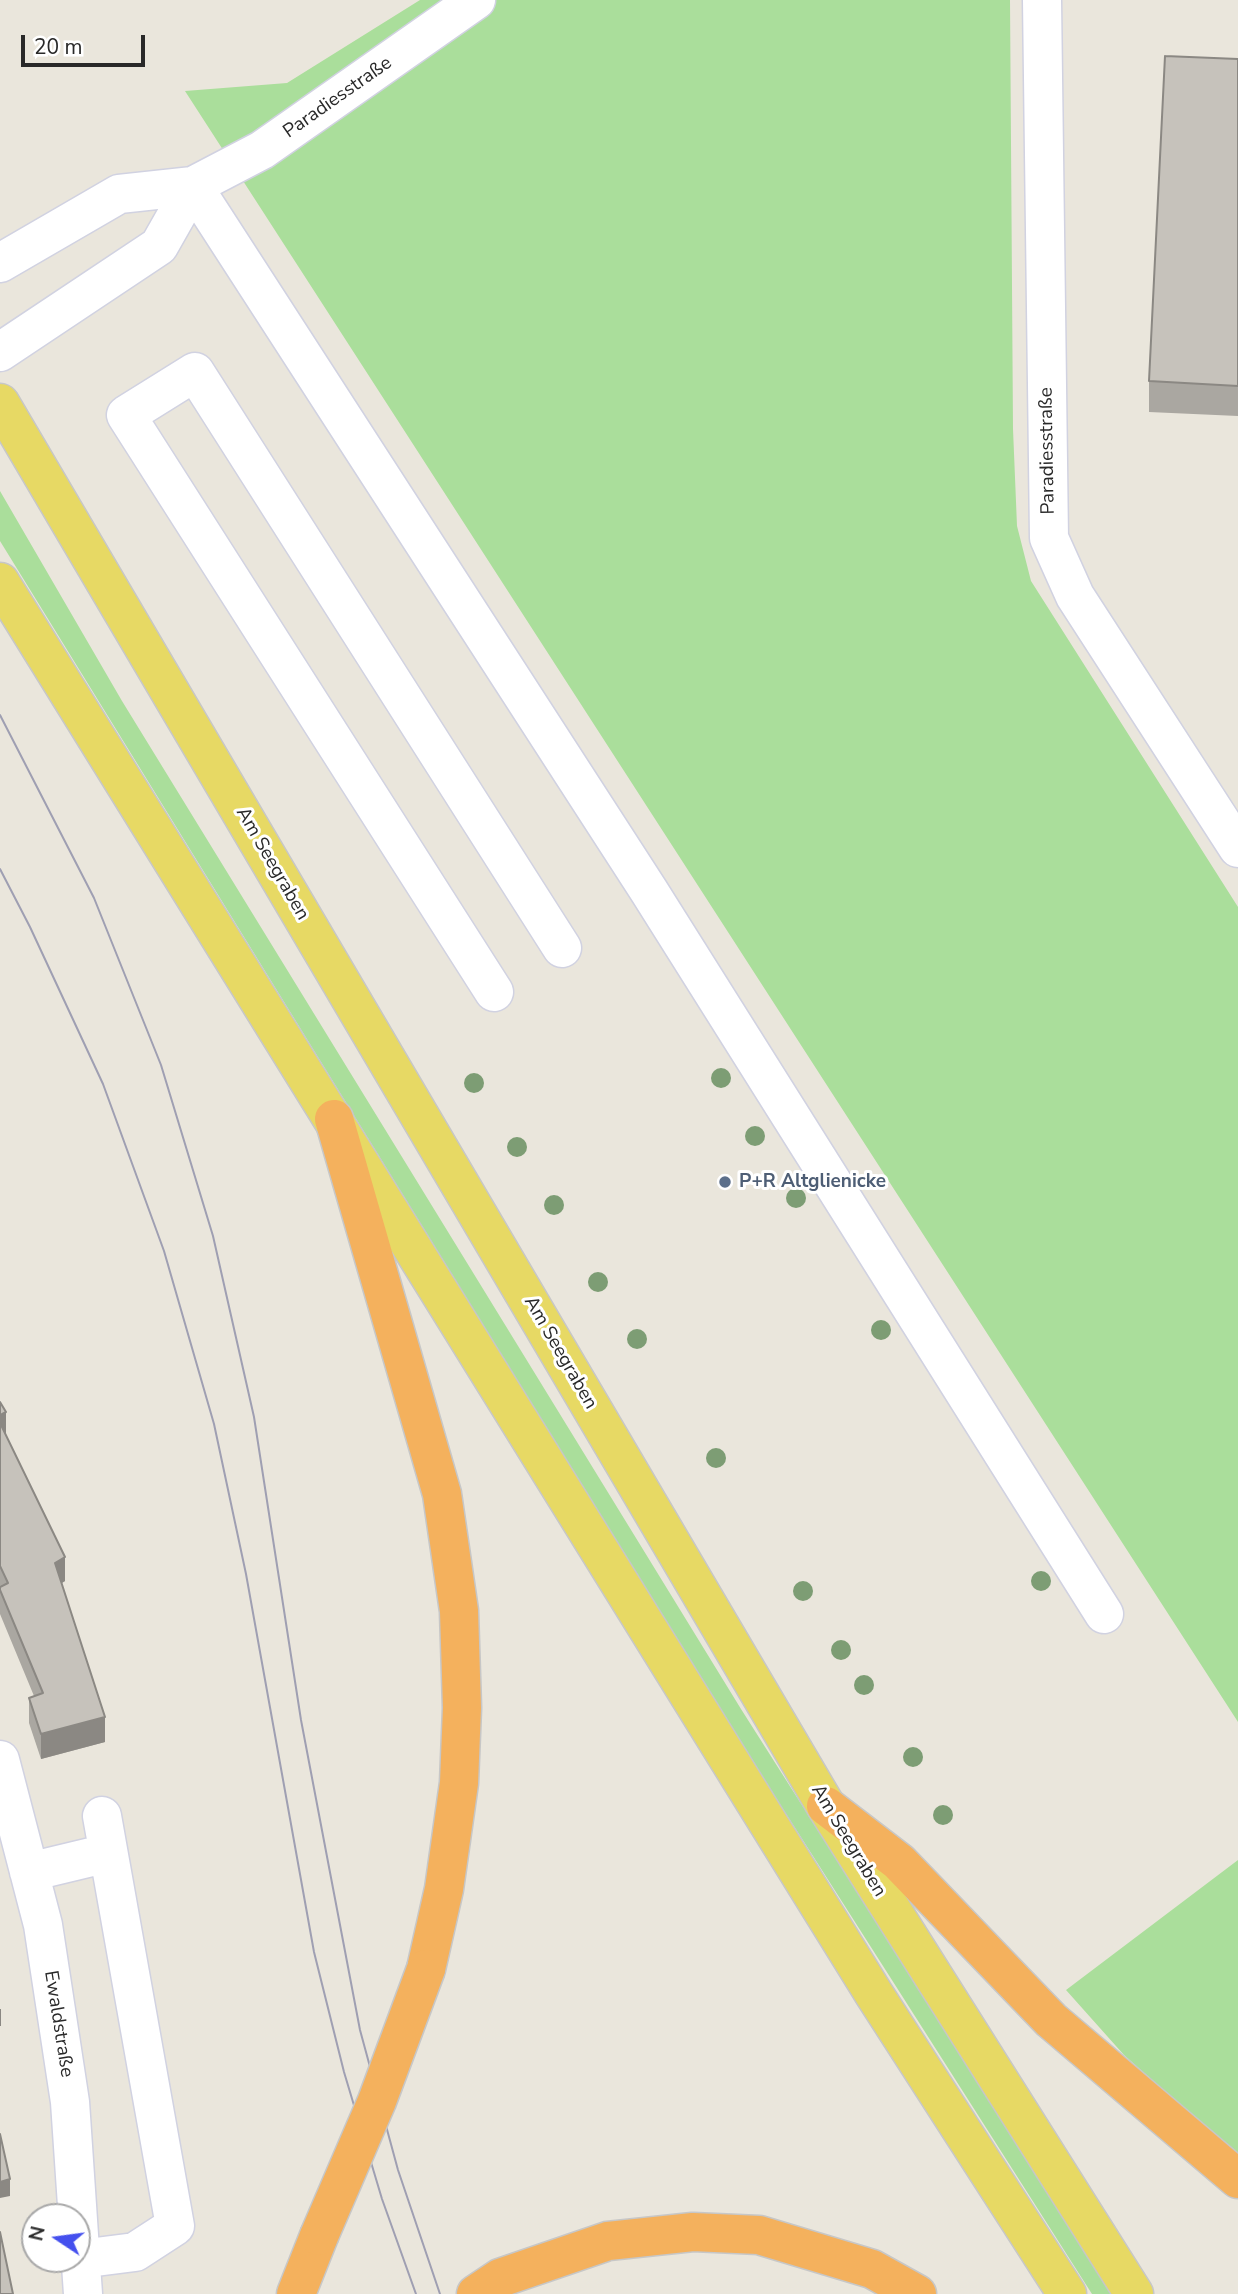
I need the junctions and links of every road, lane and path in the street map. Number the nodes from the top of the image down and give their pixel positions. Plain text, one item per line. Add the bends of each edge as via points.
1 (476, 0) edge
2 (1042, 0) edge
3 (194, 186) junction
4 (0, 263) edge
5 (0, 352) edge
6 (0, 403) edge
7 (0, 582) edge
8 (1238, 848) edge
9 (562, 948) dead end
10 (494, 992) dead end
11 (334, 1119) junction
12 (1104, 1615) dead end
13 (0, 1760) edge
14 (827, 1806) junction
15 (102, 1816) dead end
16 (108, 1853) junction
17 (29, 1872) junction
18 (1238, 2179) edge
19 (81, 2276) edge
20 (488, 2286) edge
21 (296, 2294) edge
22 (917, 2294) edge
23 (1066, 2294) edge
24 (1134, 2294) edge

1 - 3 street, Paradiesstraße via 262,150
2 - 8 street, Paradiesstraße via 1049,538 1075,596
3 - 4 street, Paradiesstraße via 119,194
3 - 5 street via 159,246
3 - 12 street via 656,903
6 - 14 main road, Am Seegraben
7 - 11 main road
9 - 10 street via 195,372 126,415
11 - 21 highway, bridge via 442,1494 459,1611 462,1708 459,1783 444,1889 426,1969 377,2101
11 - 23 main road via 874,1994
13 - 17 street, Ewaldstraße
14 - 18 highway via 898,1862 1051,2020
14 - 24 main road, Am Seegraben
15 - 16 street
16 - 17 street
16 - 19 street via 175,2226 135,2252
17 - 19 street, Ewaldstraße via 43,1925 71,2102
20 - 22 highway via 608,2241 693,2232 759,2235 872,2269

